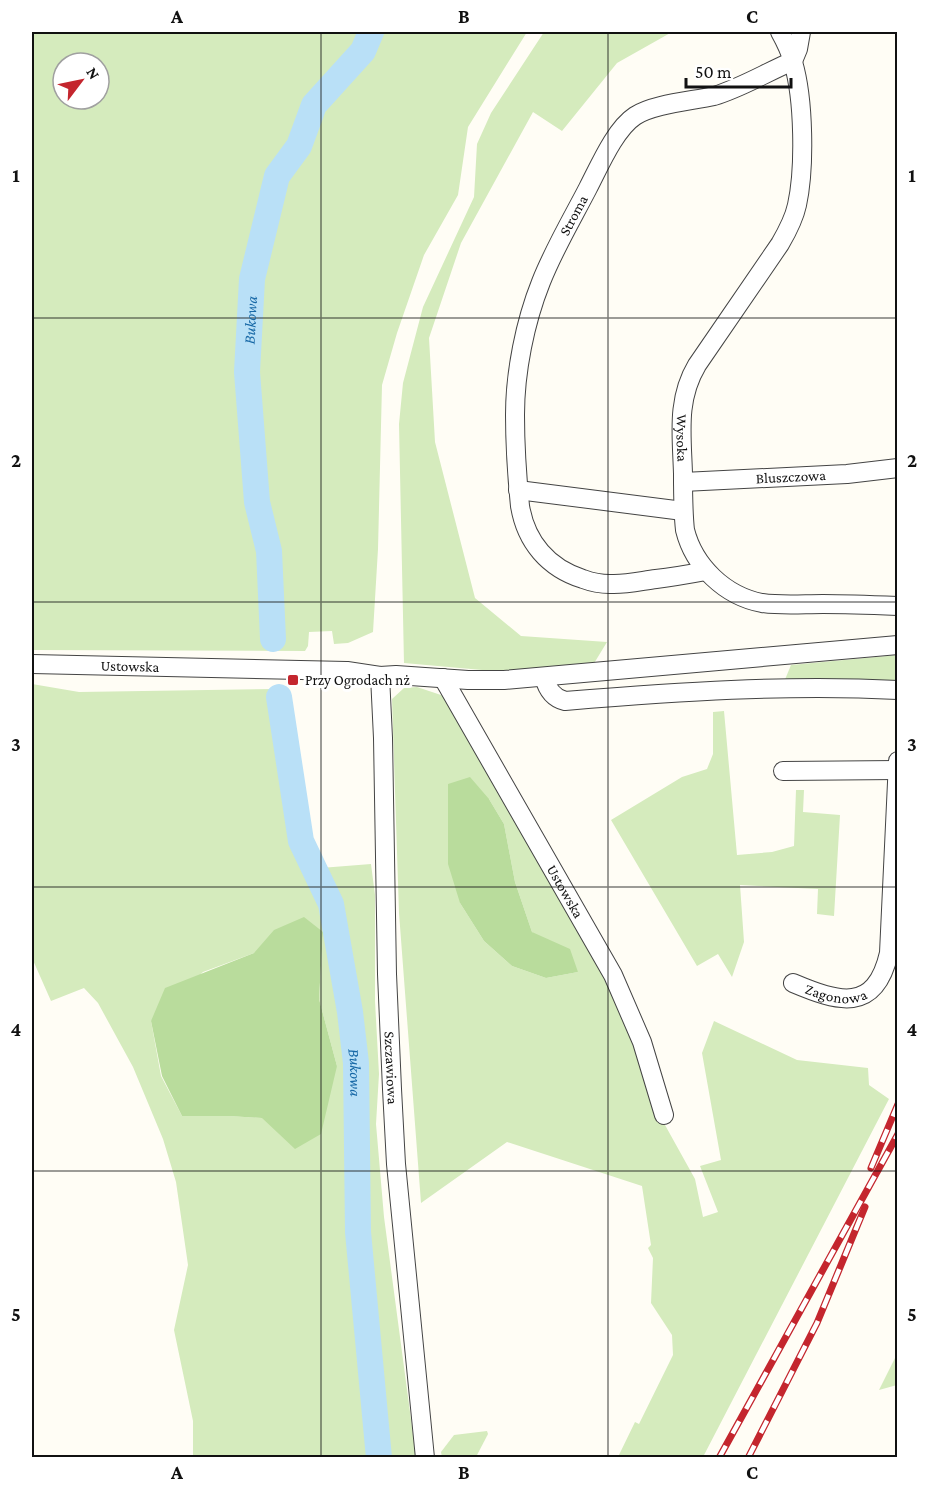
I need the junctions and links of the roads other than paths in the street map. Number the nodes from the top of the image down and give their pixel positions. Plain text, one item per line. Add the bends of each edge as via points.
1 (780, 32) edge
2 (801, 32) edge
3 (793, 61) junction
4 (897, 468) edge
5 (683, 482) junction
6 (518, 490) junction
7 (683, 510) junction
8 (706, 571) junction
9 (897, 606) edge
10 (897, 645) edge
11 (32, 664) edge
12 (380, 676) junction
13 (544, 677) junction
14 (443, 678) junction
15 (897, 690) edge
16 (897, 761) edge
17 (897, 770) edge
18 (783, 771) dead end
19 (793, 983) dead end
20 (664, 1115) dead end
21 (425, 1458) edge

1 - 3 street
2 - 3 street
3 - 5 street, Wysoka via 802,140 796,207 780,244 689,379 681,412
3 - 6 street, Stroma via 728,91 645,111 628,120 616,136 548,265 530,315 515,398
4 - 5 street, Bluszczowa
5 - 7 street, Wysoka
6 - 7 street
6 - 8 street, Stroma via 521,516 532,541 550,562 569,573 608,585
7 - 8 street, Wysoka via 690,547
8 - 9 street, Wysoka via 736,594 759,603
10 - 13 street, Ustowska
11 - 12 street, Ustowska via 341,671
12 - 14 street, Ustowska
12 - 21 street, Szczawiowa via 396,1164
13 - 14 street, Ustowska via 504,681
13 - 15 street via 551,693 565,701 719,690
14 - 20 street, Ustowska via 613,975 642,1042
16 - 17 street, Zagonowa
17 - 18 street
17 - 19 street, Zagonowa via 889,953 883,972 873,987 851,999 821,995

